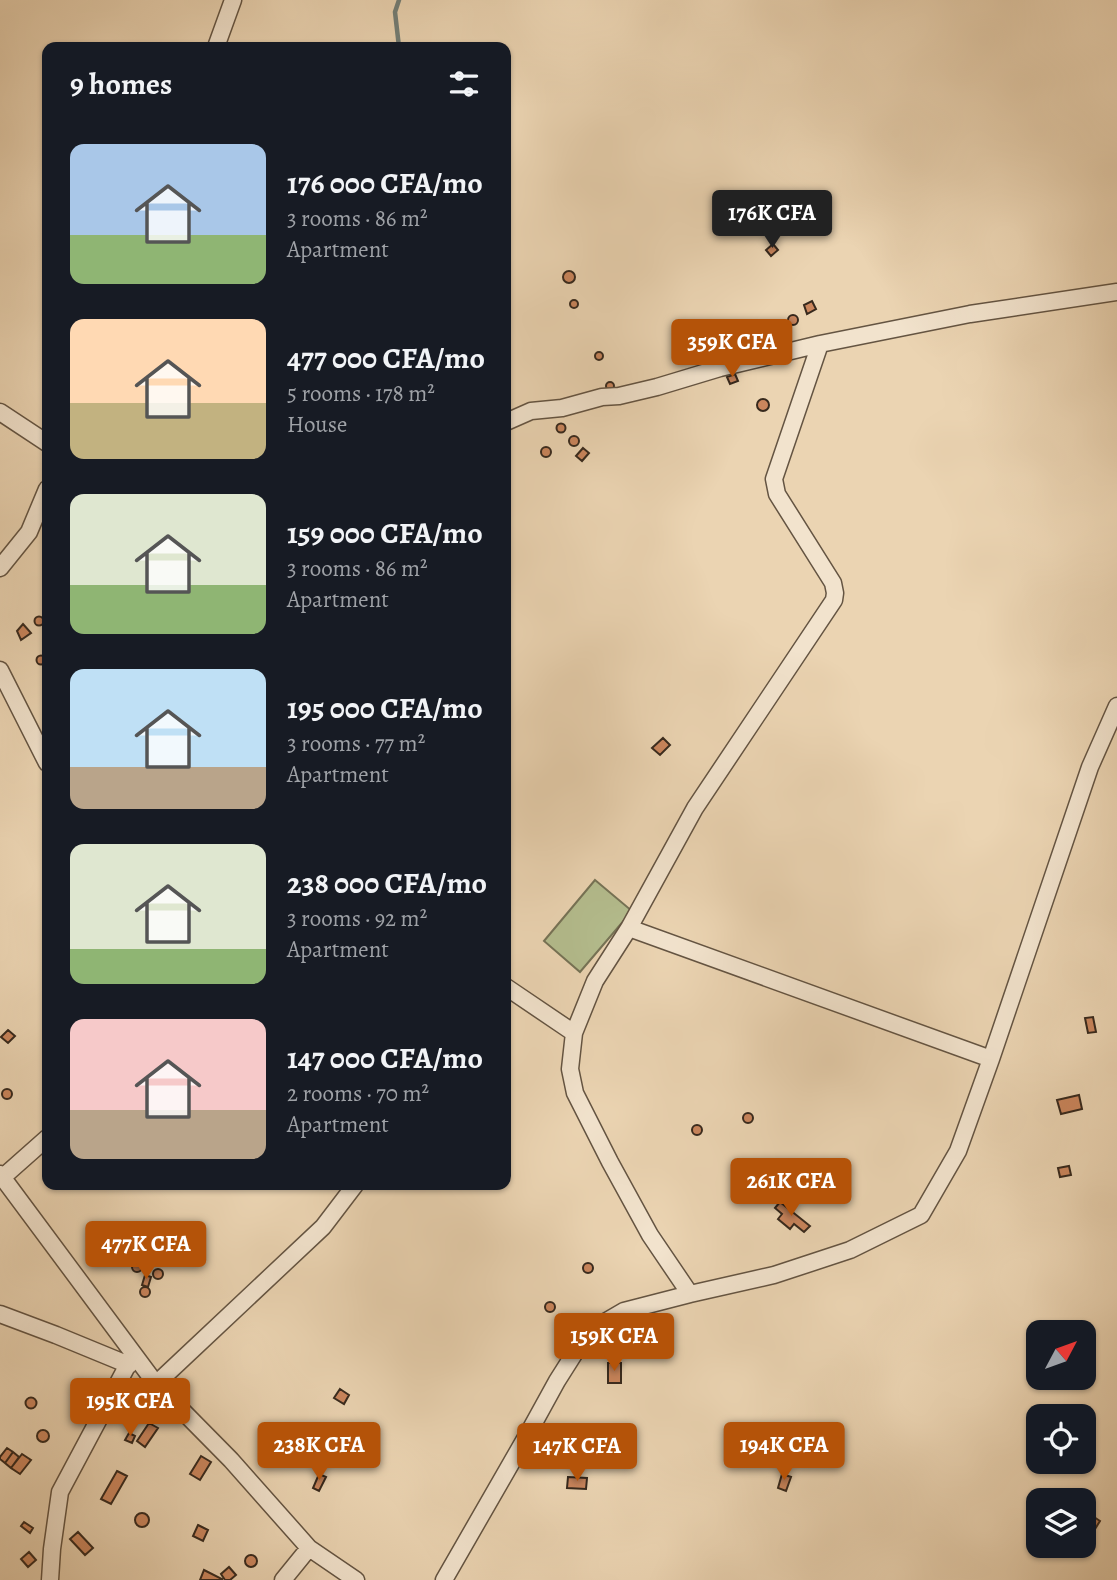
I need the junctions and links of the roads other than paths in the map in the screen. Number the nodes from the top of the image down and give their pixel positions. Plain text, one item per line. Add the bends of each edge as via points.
1 (233, 0) edge
2 (218, 42) edge
3 (1117, 292) edge
4 (820, 344) junction
5 (0, 412) edge
6 (511, 420) edge
7 (42, 440) edge
8 (42, 501) edge
9 (0, 568) edge
10 (0, 670) edge
11 (1117, 706) edge
12 (42, 753) edge
13 (629, 928) junction
14 (511, 990) edge
15 (575, 1033) junction
16 (991, 1059) junction
17 (42, 1142) edge
18 (1, 1175) edge
19 (351, 1190) edge
20 (690, 1294) junction
21 (0, 1314) edge
22 (131, 1360) junction
23 (156, 1384) junction
24 (309, 1548) junction
25 (50, 1580) edge
26 (283, 1580) edge
27 (356, 1580) edge
28 (444, 1580) edge

1 - 2 street
3 - 4 street via 970,314
4 - 6 street via 619,396 531,411
4 - 13 street via 774,479 777,494 833,583 834,600 695,808
5 - 7 street
8 - 9 street via 29,532
10 - 12 street
11 - 16 street via 1090,767
13 - 15 street via 595,981
13 - 16 street
14 - 15 street
15 - 20 street via 570,1069 575,1093 650,1236
16 - 20 street via 958,1151 921,1215 850,1250 774,1275
17 - 18 street
18 - 22 street
19 - 23 street via 323,1227
20 - 28 street via 624,1311 588,1332
21 - 22 street
22 - 23 street
22 - 25 street via 60,1492
23 - 24 street
24 - 26 street
24 - 27 street

